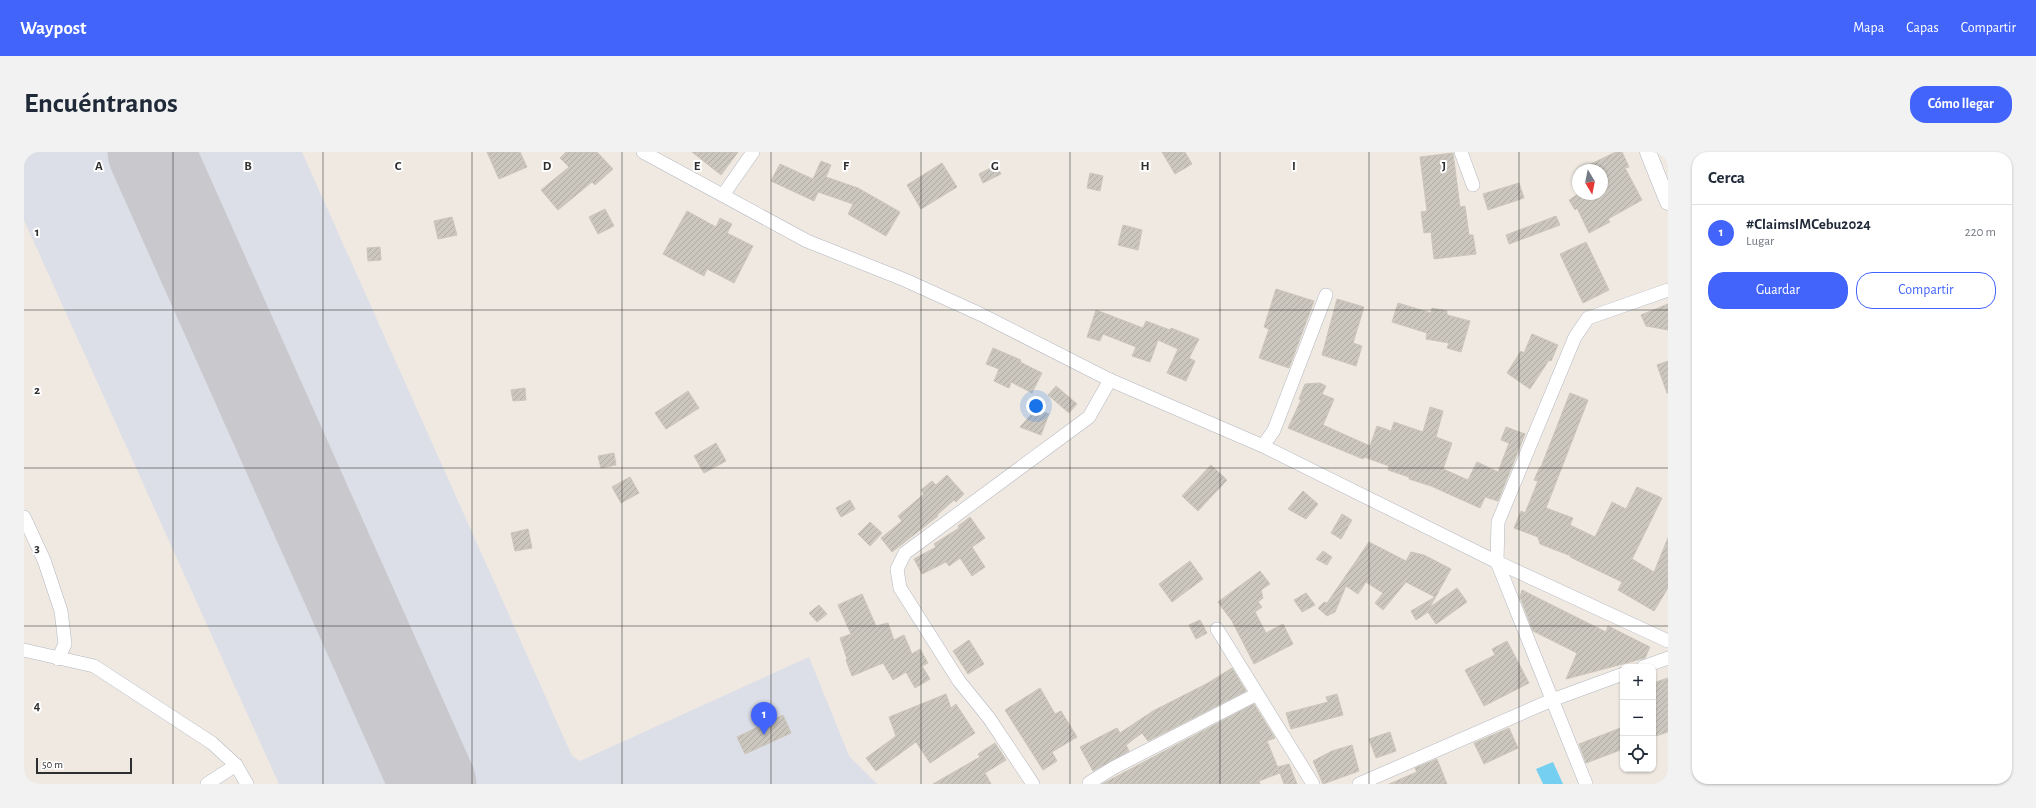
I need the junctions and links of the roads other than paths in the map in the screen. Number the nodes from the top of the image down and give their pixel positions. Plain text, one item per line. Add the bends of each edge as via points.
1 (643, 152) edge
2 (753, 152) edge
3 (1460, 152) edge
4 (1648, 152) edge
5 (1473, 185) dead end
6 (723, 194) junction
7 (1668, 202) edge
8 (1668, 290) edge
9 (1326, 295) dead end
10 (1110, 380) junction
11 (1263, 446) junction
12 (24, 517) edge
13 (1497, 562) junction
14 (1217, 628) dead end
15 (1668, 641) edge
16 (24, 650) edge
17 (1668, 658) edge
18 (58, 659) junction
19 (1651, 664) edge
20 (1620, 675) edge
21 (1257, 694) junction
22 (1552, 700) junction
23 (236, 765) junction
24 (1089, 783) dead end
25 (207, 784) edge
26 (247, 784) edge
27 (1033, 784) edge
28 (1313, 784) edge
29 (1359, 784) edge
30 (1586, 784) edge

1 - 6 street
2 - 6 street
3 - 5 street
4 - 7 street
6 - 10 street via 807,241 905,280 980,314
8 - 13 street via 1588,318 1575,337 1498,522
9 - 11 street via 1274,430
10 - 11 street
10 - 27 street via 1089,416 905,553 897,569 900,588 959,682 989,718
11 - 13 street
12 - 18 street via 44,560 61,611 65,644
13 - 15 street
13 - 22 street
14 - 21 street
16 - 18 street
17 - 19 street
18 - 23 street via 94,666 212,743
20 - 22 street
21 - 24 street via 1113,768
21 - 28 street
22 - 29 street
22 - 30 street
23 - 25 street
23 - 26 street

